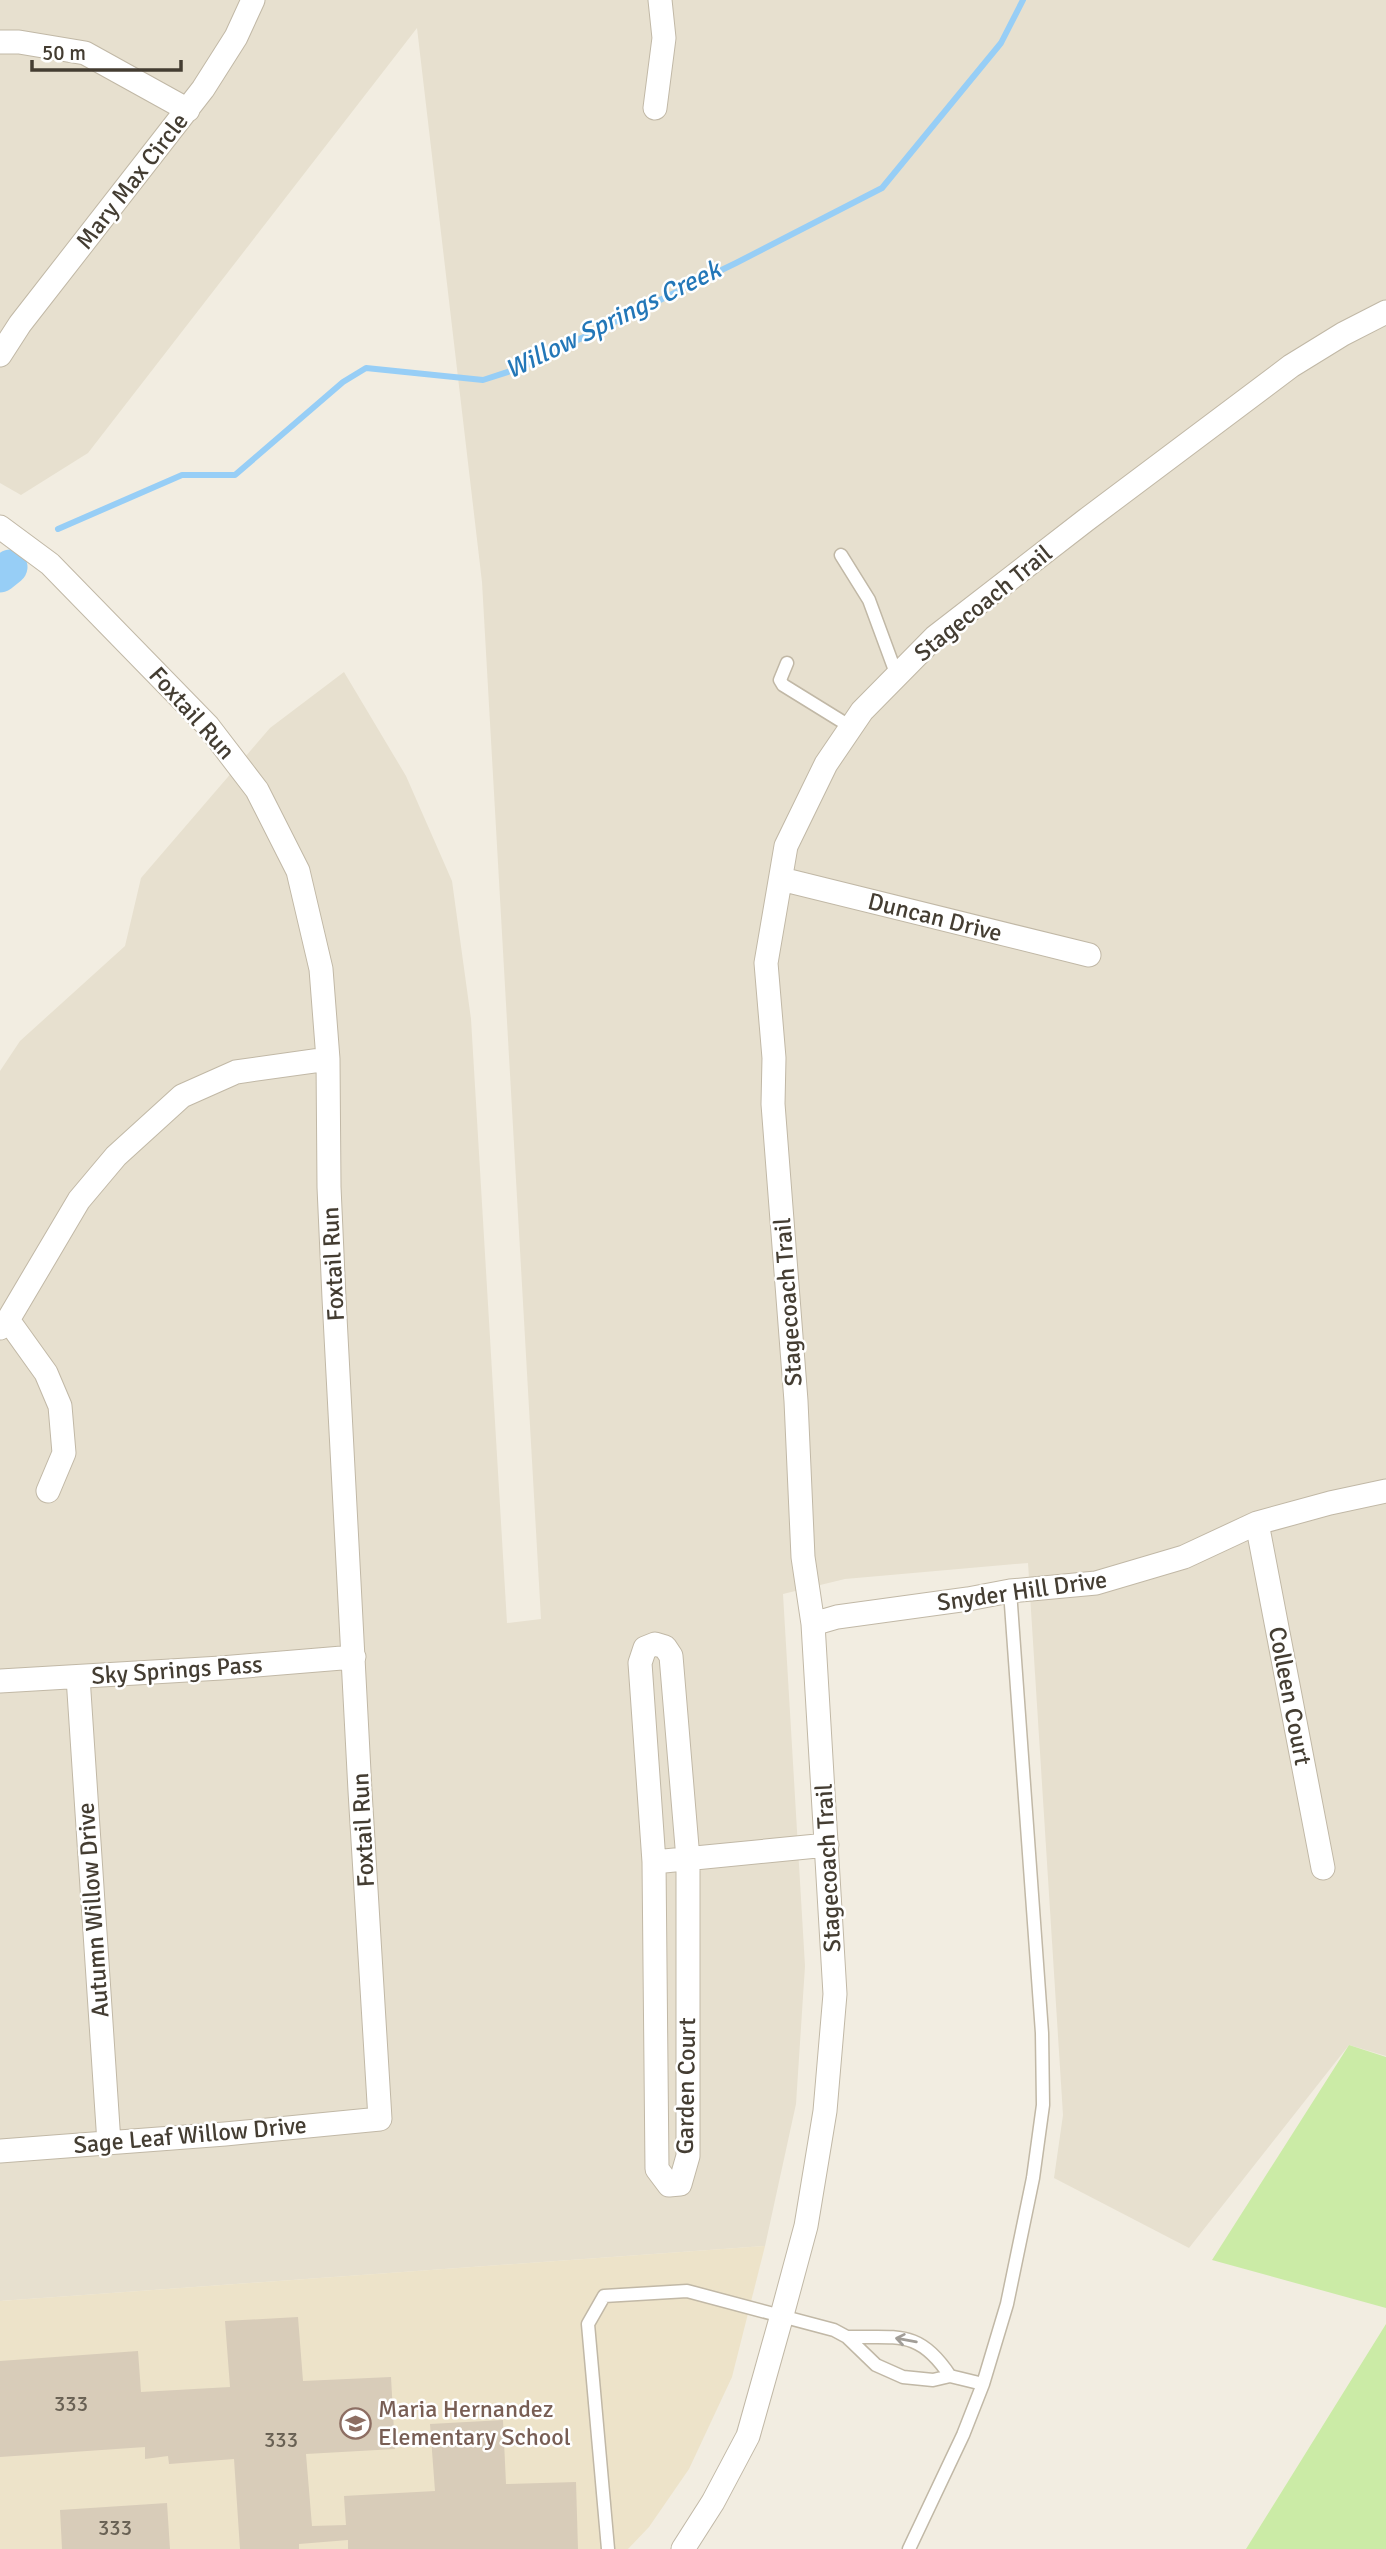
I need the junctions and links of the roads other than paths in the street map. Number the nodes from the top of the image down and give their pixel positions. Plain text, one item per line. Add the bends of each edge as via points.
1 (253, 0) edge
2 (660, 0) edge
3 (0, 42) edge
4 (655, 108) dead end
5 (188, 110) junction
6 (1386, 312) edge
7 (0, 355) edge
8 (0, 527) edge
9 (841, 555) dead end
10 (787, 663) dead end
11 (897, 676) junction
12 (851, 727) junction
13 (781, 879) junction
14 (1089, 955) dead end
15 (328, 1059) junction
16 (4, 1324) edge
17 (48, 1491) dead end
18 (1386, 1491) edge
19 (1257, 1523) junction
20 (1010, 1591) junction
21 (813, 1624) junction
22 (354, 1657) junction
23 (78, 1677) junction
24 (0, 1681) edge
25 (828, 1845) junction
26 (688, 1859) junction
27 (654, 1862) junction
28 (1323, 1868) dead end
29 (380, 2119) joint
30 (109, 2143) junction
31 (0, 2151) edge
32 (782, 2315) junction
33 (847, 2337) junction
34 (950, 2376) junction
35 (983, 2384) junction
36 (608, 2549) edge
37 (683, 2549) edge
38 (909, 2549) edge

1 - 5 street, Mary Max Circle via 236,37
2 - 4 street via 664,38
3 - 5 street via 85,53
5 - 7 street, Mary Max Circle
6 - 11 street, Stagecoach Trail via 1291,366 935,636
8 - 15 street, Foxtail Run via 59,573 208,726 257,790 298,871 321,969
9 - 11 lane via 869,600
10 - 12 lane via 780,680 783,685
11 - 12 street, Stagecoach Trail
12 - 13 street, Stagecoach Trail via 826,764 786,846
13 - 14 street, Duncan Drive
13 - 21 street, Stagecoach Trail via 766,963 803,1557
15 - 16 street via 236,1072 182,1096 116,1156 79,1200
15 - 22 street, Foxtail Run via 329,1187
16 - 17 street via 46,1373 60,1406 64,1454
18 - 19 street, Snyder Hill Drive
19 - 20 street, Snyder Hill Drive via 1184,1556 1096,1583
19 - 28 street, Colleen Court
20 - 21 street, Snyder Hill Drive
20 - 35 lane via 1042,2033 1043,2105 1018,2255
21 - 25 street, Stagecoach Trail
22 - 23 street, Sky Springs Pass
22 - 29 street, Foxtail Run
23 - 24 street, Sky Springs Pass
23 - 30 street, Autumn Willow Drive
25 - 26 street
25 - 32 street, Stagecoach Trail via 835,1994 825,2111 806,2226
26 - 27 street
26 - 27 street, Garden Court via 671,1656 665,1647 655,1644 645,1648 640,1663
26 - 27 street, Garden Court via 688,2156 680,2184 668,2185 657,2169
29 - 30 street, Sage Leaf Willow Drive
30 - 31 street, Sage Leaf Willow Drive
32 - 33 lane
32 - 36 lane via 687,2291 604,2296 589,2324
32 - 37 street, Stagecoach Trail via 748,2436
33 - 34 lane via 864,2356 895,2374 933,2380
34 -> 33 lane via 937,2356 909,2339
34 - 35 lane
35 - 38 lane

